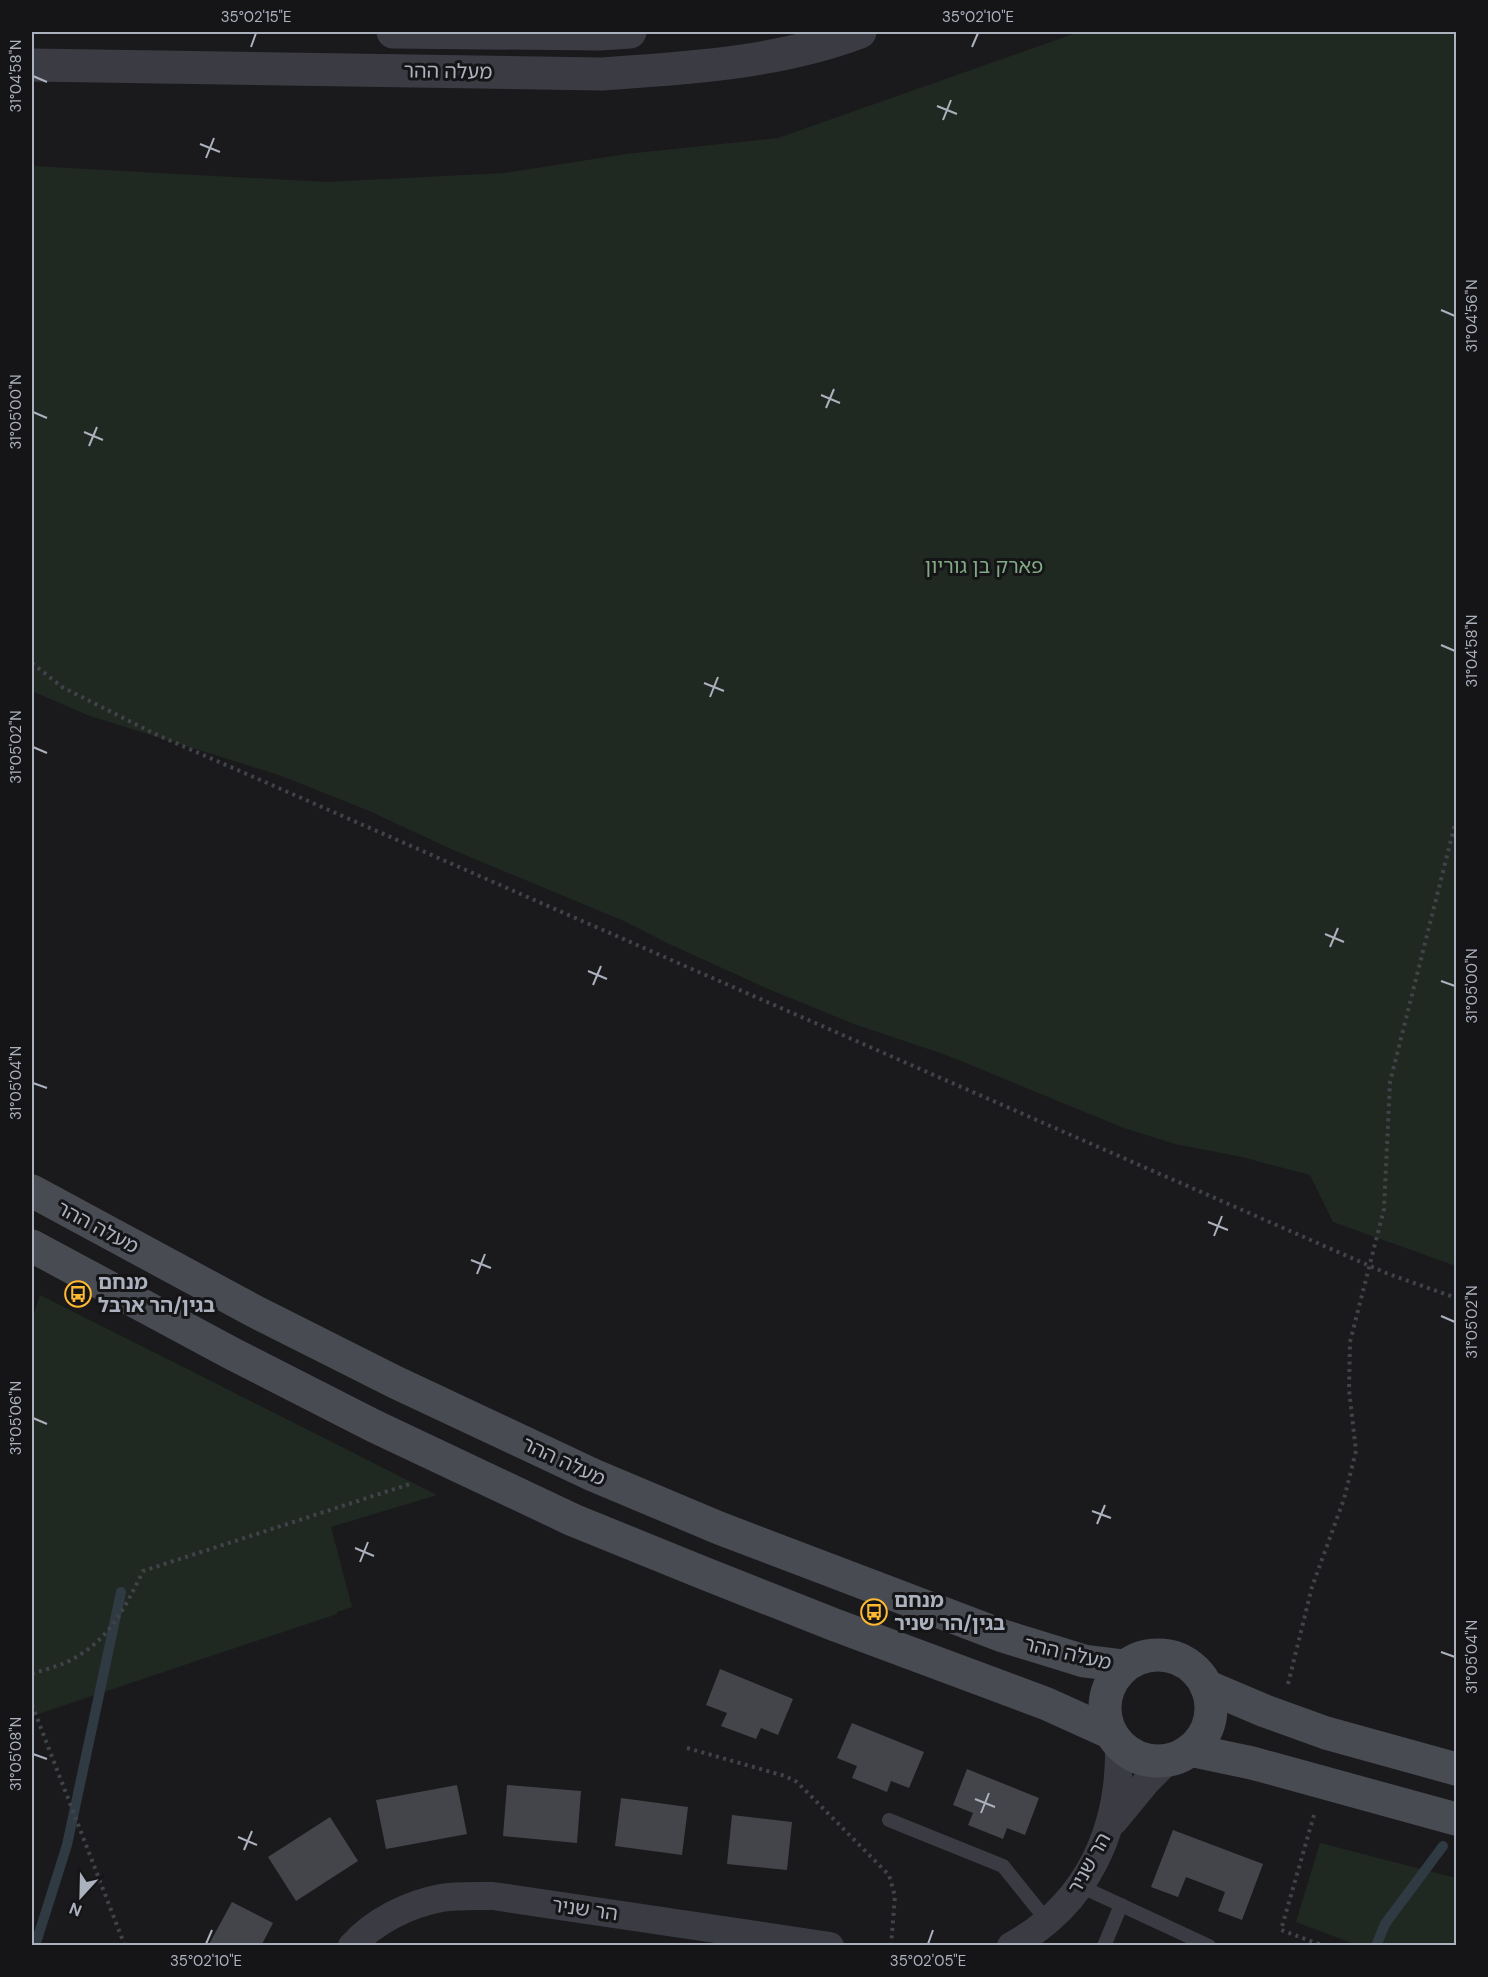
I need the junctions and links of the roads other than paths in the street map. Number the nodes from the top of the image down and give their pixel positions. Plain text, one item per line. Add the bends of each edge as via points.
1 (393, 32) edge
2 (630, 32) edge
3 (860, 32) edge
4 (32, 65) edge
5 (32, 1191) edge
6 (32, 1246) edge
7 (1124, 1666) junction
8 (1206, 1686) junction
9 (1115, 1738) junction
10 (1179, 1755) junction
11 (1456, 1769) edge
12 (1456, 1819) edge
13 (889, 1820) dead end
14 (1111, 1825) junction
15 (1080, 1886) junction
16 (1121, 1905) junction
17 (1048, 1922) junction
18 (352, 1946) edge
19 (830, 1946) edge
20 (1011, 1946) edge
21 (1104, 1946) edge
22 (1209, 1946) edge

1 - 2 street, מעלה ההר
3 - 4 street, מעלה ההר via 752,59 601,74
5 - 7 main road, מעלה ההר via 284,1326 593,1475 719,1528 1003,1636 1084,1661
6 - 9 main road via 333,1405 573,1520 1047,1704
7 - 8 main road via 1139,1658 1171,1656 1186,1662
7 - 9 main road via 1107,1695 1105,1711
8 - 10 main road via 1211,1702 1207,1728 1200,1741
8 - 11 main road via 1280,1717
9 - 10 main road via 1144,1758
9 - 14 street, הר שניר via 1119,1786
10 - 12 main road via 1258,1764
10 - 14 street, הר שניר via 1128,1802
13 - 17 lane via 1003,1866
14 - 15 street, הר שניר
15 - 16 lane
15 - 17 street, הר שניר
16 - 21 lane
16 - 22 lane
17 - 20 street, הר שניר
18 - 19 street, הר שניר via 360,1936 397,1912 441,1898 493,1896

